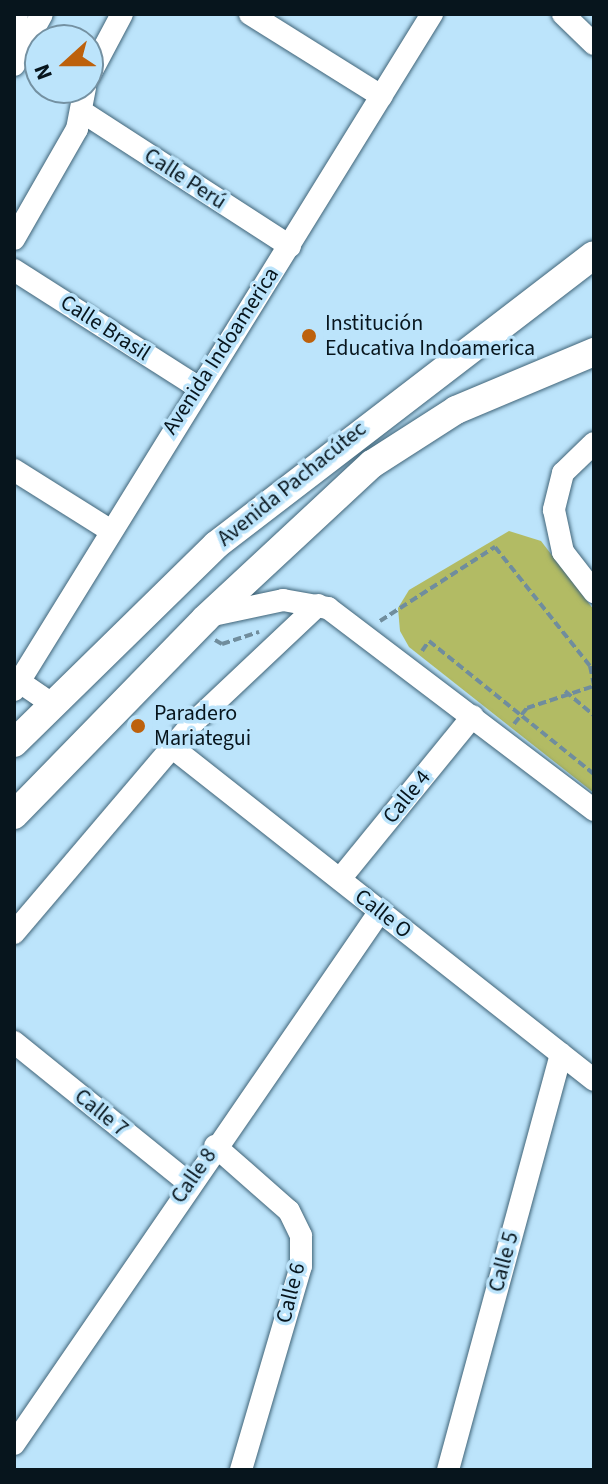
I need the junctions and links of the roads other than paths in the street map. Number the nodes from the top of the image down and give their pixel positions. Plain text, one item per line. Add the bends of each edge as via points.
1 (17, 14) edge
2 (42, 14) edge
3 (122, 14) edge
4 (250, 14) edge
5 (432, 14) edge
6 (563, 14) edge
7 (14, 30) edge
8 (594, 44) edge
9 (104, 48) edge
10 (14, 65) edge
11 (381, 96) junction
12 (82, 104) edge
13 (81, 111) junction
14 (14, 239) edge
15 (290, 246) junction
16 (594, 255) edge
17 (14, 270) edge
18 (594, 352) edge
19 (196, 386) junction
20 (594, 443) edge
21 (14, 470) edge
22 (108, 529) junction
23 (594, 592) edge
24 (318, 605) junction
25 (205, 619) junction
26 (16, 683) edge
27 (49, 702) junction
28 (473, 716) junction
29 (14, 743) edge
30 (173, 748) junction
31 (594, 810) edge
32 (14, 815) edge
33 (340, 879) junction
34 (380, 911) junction
35 (14, 933) edge
36 (14, 1042) edge
37 (561, 1054) junction
38 (594, 1080) edge
39 (215, 1146) junction
40 (189, 1183) junction
41 (14, 1444) edge
42 (241, 1470) edge
43 (448, 1470) edge

1 - 7 street
2 - 10 street
3 - 9 street
4 - 11 street
5 - 11 street, Avenida Indoamerica
6 - 8 street
11 - 15 street, Avenida Indoamerica
12 - 13 street
13 - 14 street
13 - 15 street, Calle Perú
15 - 19 street, Avenida Indoamerica
16 - 27 main road, Avenida Pachacútec via 299,476
17 - 19 street, Calle Brasil
18 - 25 main road, Avenida Pachacútec via 484,396 399,444
19 - 22 street, Avenida Indoamerica
20 - 23 street via 572,458 558,492 556,530 574,570
21 - 22 street
22 - 26 street, Avenida Indoamerica
24 - 25 street via 257,601
24 - 28 street via 365,631
24 - 30 street
25 - 32 main road, Avenida Pachacútec
26 - 27 street
27 - 29 main road, Avenida Pachacútec
28 - 31 street
28 - 33 street, Calle 4
30 - 33 street, Calle O
30 - 35 street
33 - 34 street, Calle O
34 - 37 street, Calle O
34 - 39 street, Calle 8
36 - 40 street, Calle 7
37 - 38 street, Calle O
37 - 43 street, Calle 5
39 - 40 street, Calle 8
39 - 42 street, Calle 6 via 289,1211 301,1236 301,1266
40 - 41 street, Calle 8

